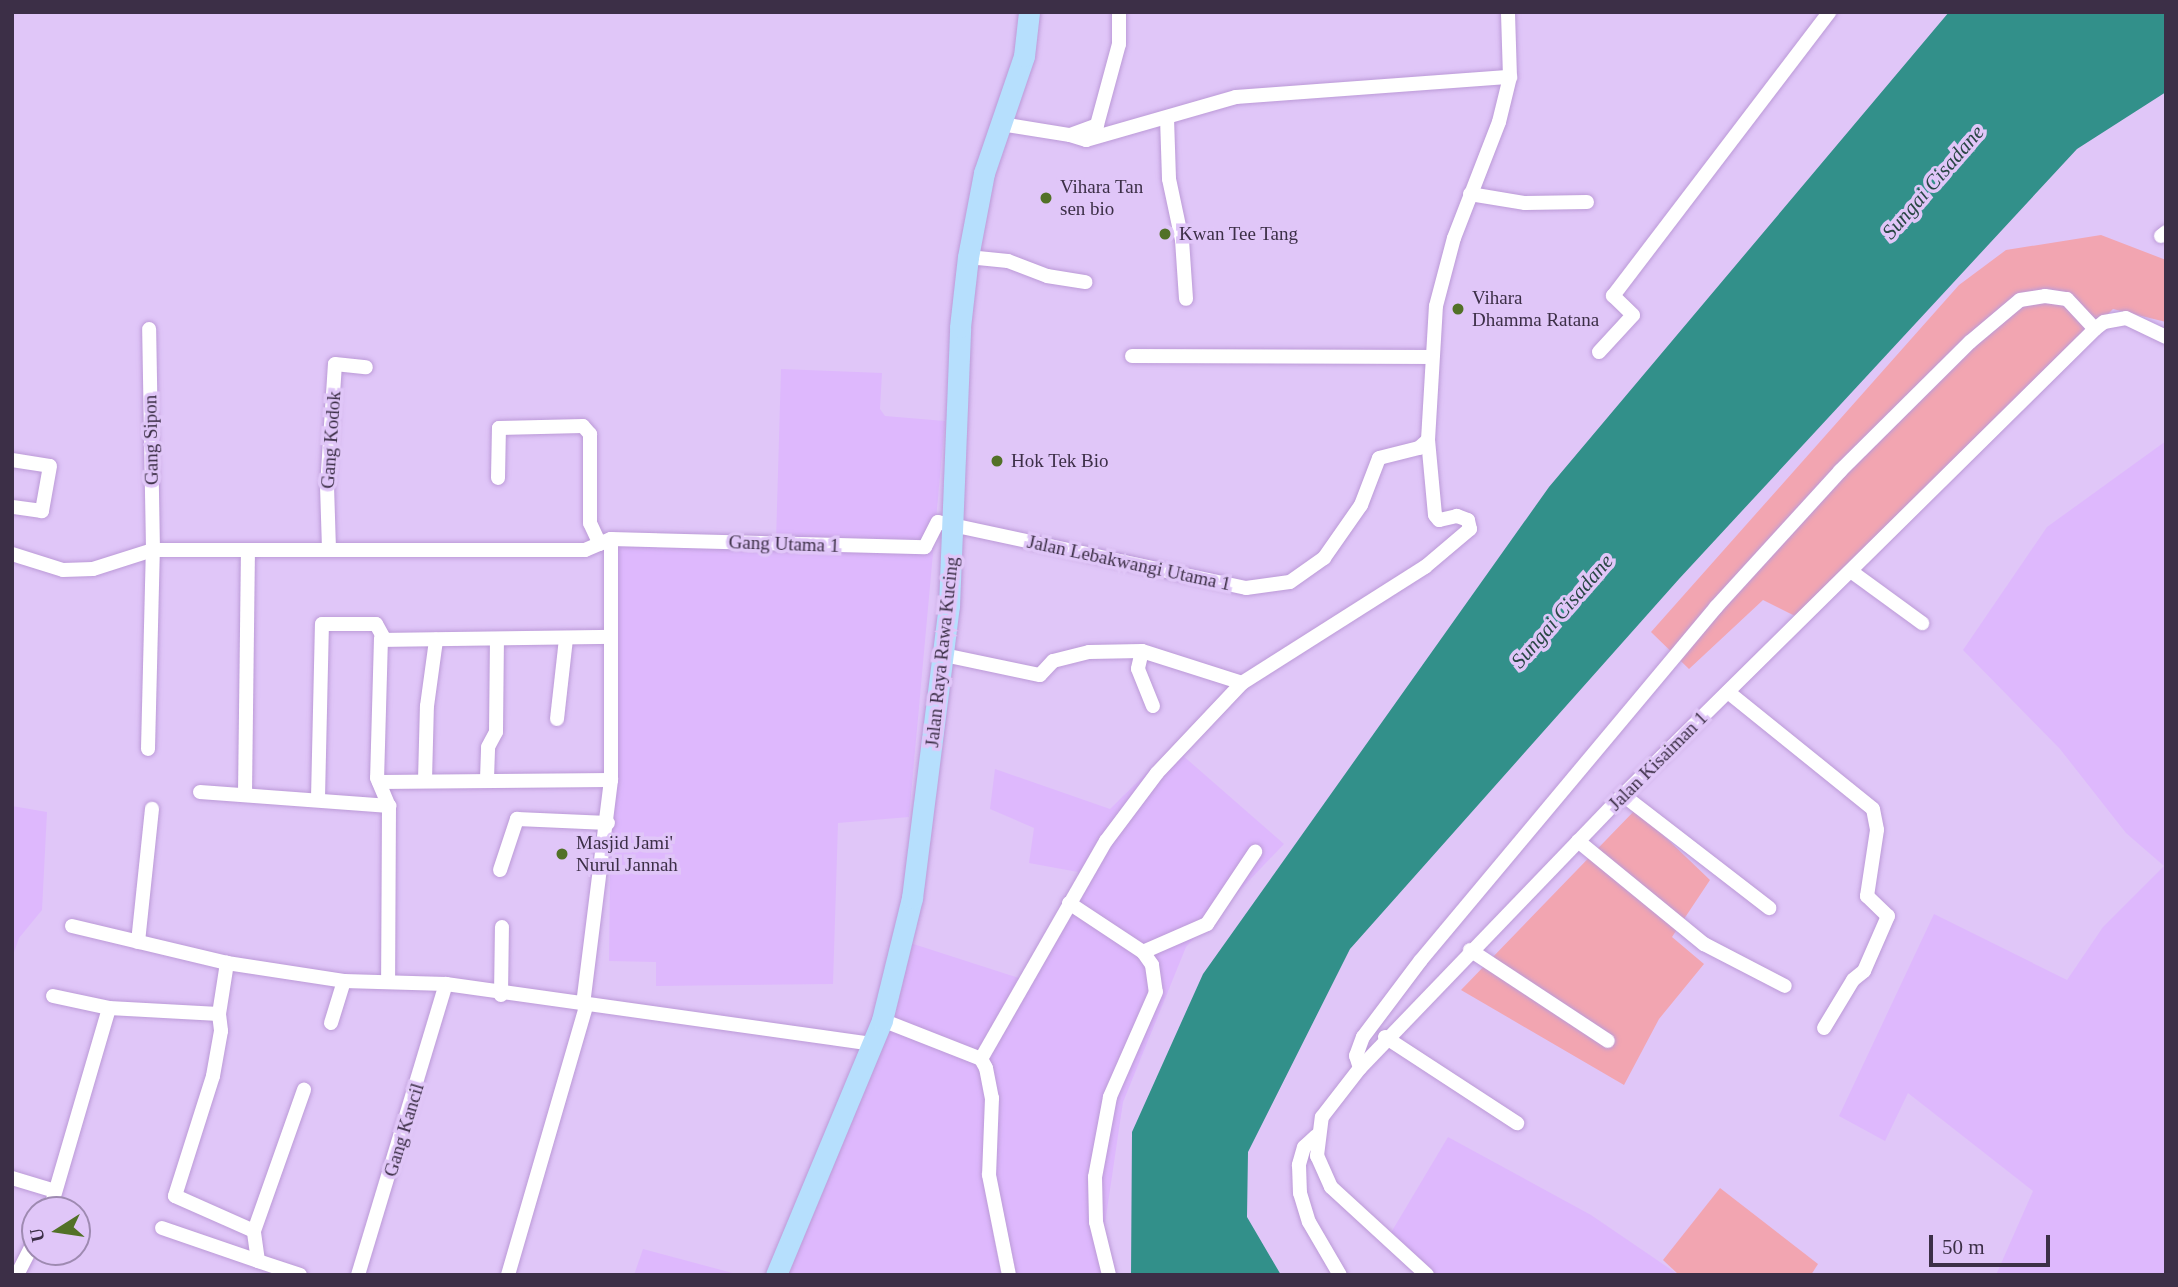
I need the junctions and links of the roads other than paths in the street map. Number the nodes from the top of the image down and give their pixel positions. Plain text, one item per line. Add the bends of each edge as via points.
1 (1029, 12) edge
2 (1119, 12) edge
3 (1508, 12) edge
4 (1829, 12) edge
5 (1510, 77) junction
6 (1167, 118) junction
7 (1001, 124) junction
8 (1070, 135) junction
9 (1470, 194) junction
10 (1587, 202) dead end
11 (968, 257) junction
12 (1086, 282) dead end
13 (1186, 299) dead end
14 (149, 329) dead end
15 (2095, 329) junction
16 (2166, 337) edge
17 (1599, 352) dead end
18 (1132, 356) dead end
19 (1430, 357) junction
20 (366, 367) dead end
21 (1428, 440) junction
22 (12, 460) edge
23 (498, 478) dead end
24 (12, 507) edge
25 (953, 527) junction
26 (605, 541) junction
27 (329, 549) junction
28 (153, 550) junction
29 (12, 554) edge
30 (248, 554) junction
31 (1852, 572) junction
32 (1922, 624) dead end
33 (610, 637) junction
34 (381, 638) junction
35 (497, 639) junction
36 (566, 639) junction
37 (436, 640) junction
38 (1142, 651) junction
39 (944, 655) junction
40 (1242, 682) junction
41 (1728, 692) junction
42 (1153, 706) dead end
43 (556, 719) dead end
44 (148, 749) dead end
45 (487, 779) junction
46 (425, 780) junction
47 (611, 780) junction
48 (379, 782) junction
49 (200, 792) dead end
50 (245, 794) junction
51 (1623, 795) junction
52 (318, 798) junction
53 (389, 806) junction
54 (152, 809) dead end
55 (608, 823) junction
56 (1578, 841) junction
57 (1255, 852) dead end
58 (500, 870) dead end
59 (1069, 903) junction
60 (1769, 908) dead end
61 (72, 926) dead end
62 (502, 927) dead end
63 (138, 942) junction
64 (1470, 950) junction
65 (1143, 951) junction
66 (228, 963) junction
67 (344, 981) junction
68 (388, 982) junction
69 (446, 984) junction
70 (1785, 986) dead end
71 (501, 995) junction
72 (53, 996) dead end
73 (584, 1005) junction
74 (109, 1008) junction
75 (219, 1014) junction
76 (882, 1020) junction
77 (331, 1023) dead end
78 (1824, 1028) dead end
79 (1385, 1037) junction
80 (1608, 1041) dead end
81 (872, 1044) junction
82 (981, 1059) junction
83 (1360, 1068) junction
84 (304, 1090) dead end
85 (1517, 1123) dead end
86 (1316, 1136) junction
87 (13, 1180) edge
88 (55, 1191) junction
89 (54, 1196) edge
90 (162, 1228) dead end
91 (254, 1231) junction
92 (258, 1261) junction
93 (276, 1271) edge
94 (300, 1275) edge
95 (358, 1275) edge
96 (508, 1275) edge
97 (776, 1275) edge
98 (1009, 1275) edge
99 (1109, 1275) edge
100 (1340, 1275) edge
101 (1427, 1275) edge

1 - 7 street, Jalan Raya Rawa Kucing via 1024,56
2 - 8 street via 1119,44 1102,116 1090,131
3 - 5 street
4 - 17 street via 1613,296 1633,315
5 - 6 street via 1236,97
5 - 9 street via 1499,122
6 - 8 street via 1086,140
6 - 13 street via 1169,179 1182,240
7 - 8 street
7 - 11 street, Jalan Raya Rawa Kucing via 984,173
9 - 10 street via 1525,203
9 - 19 street via 1436,306
11 - 12 street via 1008,261 1047,276
11 - 25 street, Jalan Raya Rawa Kucing via 960,327
14 - 28 street, Gang Sipon
15 - 16 street, Jalan Kisaiman 1 via 2104,322 2126,318
15 - 31 street, Jalan Kisaiman 1
15 - 83 street via 2067,299 2020,300 1978,334 1840,471 1716,607 1421,960 1363,1037 1356,1056
18 - 19 street
19 - 21 street
20 - 27 street, Gang Kodok via 335,364 327,487
21 - 25 street, Jalan Lebakwangi Utama 1 via 1419,448 1379,458 1361,505 1324,558 1290,582 1246,588
21 - 40 street via 1435,515 1439,520 1457,516 1468,520 1470,529 1425,567
22 - 24 street via 50,466 42,511
23 - 26 street via 499,428 583,426 590,434 590,523
25 - 26 street, Gang Utama 1 via 938,522 925,547
25 - 39 street, Jalan Raya Rawa Kucing
26 - 27 street via 585,550
26 - 33 street
27 - 30 street
28 - 29 street via 93,569 63,570
28 - 30 street
28 - 44 street, Gang Sipon
30 - 50 street
31 - 32 street
31 - 41 street, Jalan Kisaiman 1
33 - 36 street
33 - 47 street
34 - 37 street
34 - 48 street
34 - 52 street via 376,624 326,623 320,627
35 - 36 street
35 - 37 street
35 - 45 street via 496,732 488,747
36 - 43 street
37 - 46 street via 427,706
38 - 39 street via 1088,652 1053,661 1040,676
38 - 40 street
38 - 42 street via 1138,668
39 - 76 street, Jalan Raya Rawa Kucing via 912,898
40 - 59 street via 1157,773
41 - 51 street, Jalan Kisaiman 1
41 - 78 street via 1873,809 1877,830 1867,896 1888,916 1864,971 1853,980
45 - 46 street
45 - 47 street
46 - 48 street
47 - 55 street
48 - 53 street
49 - 50 street
50 - 52 street
51 - 56 street, Jalan Kisaiman 1
51 - 60 street
52 - 53 street
53 - 68 street
54 - 63 street
55 - 58 street via 517,819
55 - 73 street
56 - 64 street, Jalan Kisaiman 1
56 - 70 street via 1704,944
57 - 65 street via 1207,924 1177,941
59 - 65 street
59 - 82 street
61 - 63 street
62 - 71 street
63 - 66 street
64 - 79 street, Jalan Kisaiman 1
64 - 80 street
65 - 99 street via 1152,965 1156,992 1110,1097 1095,1177 1096,1222
66 - 67 street
66 - 75 street
67 - 68 street
67 - 77 street
68 - 69 street
69 - 71 street
69 - 95 street, Gang Kancil
71 - 73 street
72 - 74 street
73 - 81 street
73 - 96 street
74 - 75 street
74 - 88 street
75 - 91 street via 221,1031 213,1076 175,1196
76 - 81 street, Jalan Raya Rawa Kucing
76 - 82 street
79 - 83 street, Jalan Kisaiman 1
79 - 85 street
81 - 97 street, Jalan Raya Rawa Kucing
82 - 98 street via 992,1098 989,1175
83 - 86 street, Jalan Kisaiman 1 via 1322,1117
84 - 91 street
86 - 100 street, Jalan Kisaiman 1 via 1304,1147 1300,1193 1308,1222
86 - 101 street via 1317,1156 1331,1187
87 - 88 street
88 - 89 street
90 - 92 street
91 - 92 street
92 - 93 street
93 - 94 street

